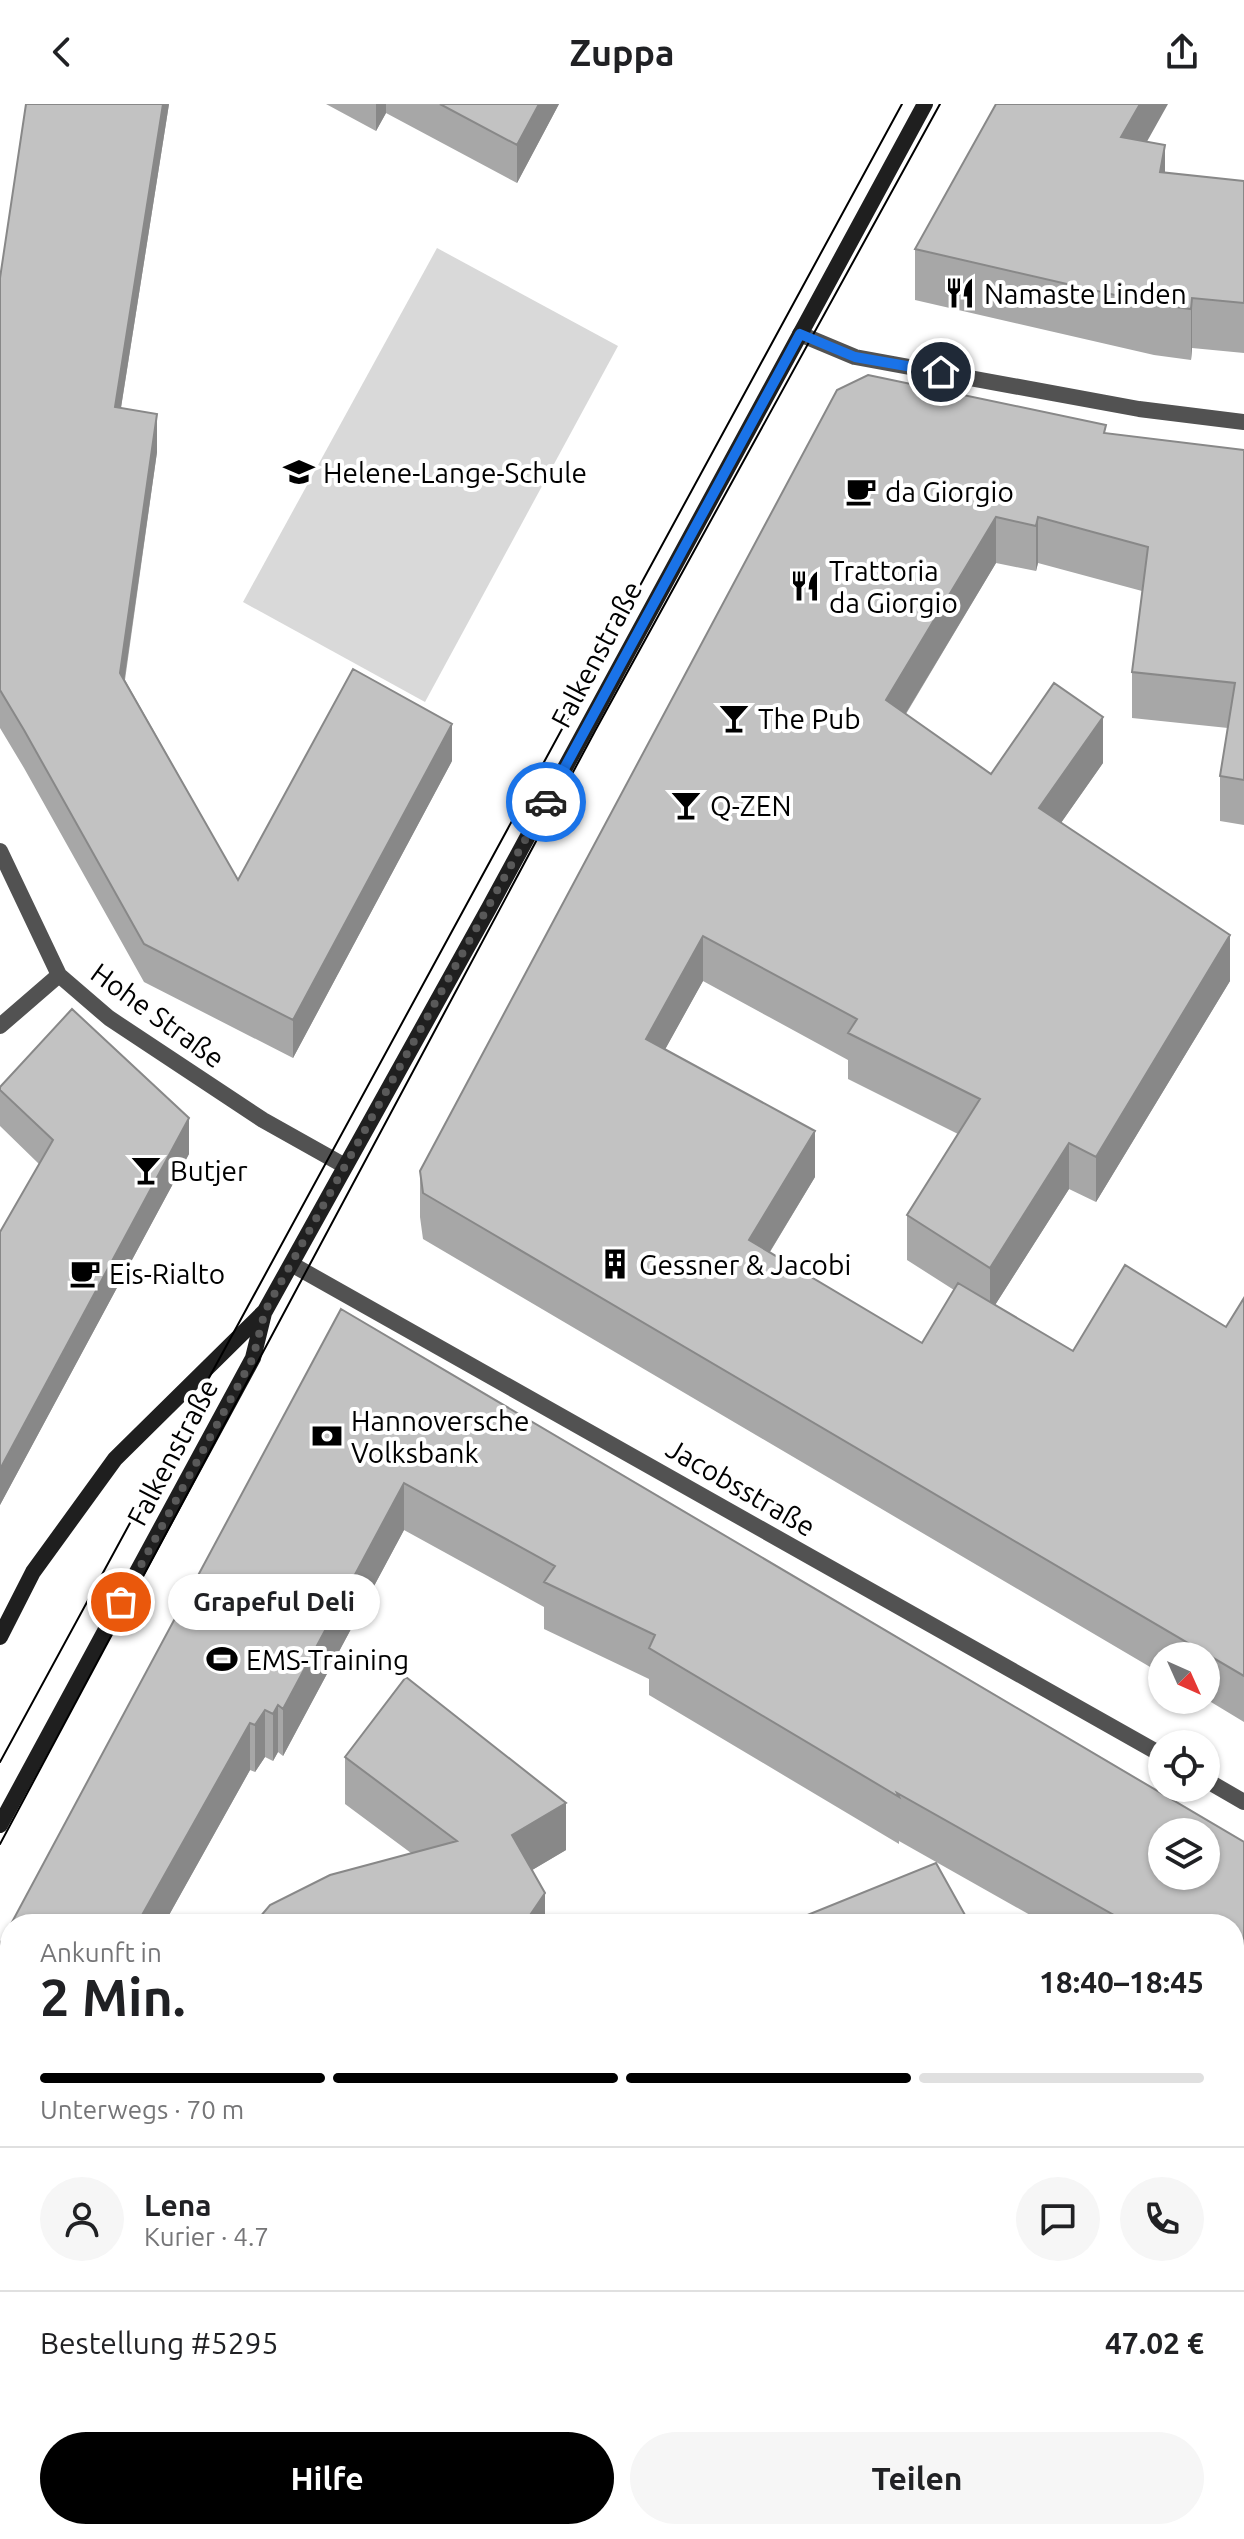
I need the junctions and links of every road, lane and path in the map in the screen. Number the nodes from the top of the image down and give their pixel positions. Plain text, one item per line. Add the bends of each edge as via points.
1 (925, 104) edge
2 (800, 334) junction
3 (1244, 422) edge
4 (0, 851) edge
5 (59, 975) junction
6 (0, 1026) edge
7 (345, 1166) junction
8 (293, 1265) junction
9 (265, 1311) junction
10 (0, 1637) edge
11 (1148, 1747) edge
12 (1220, 1788) edge
13 (1244, 1802) edge
14 (0, 1825) edge

1 - 2 street, Falkenstraße
2 - 3 street via 855,357 1139,409
2 - 7 street, Falkenstraße
4 - 5 street, Hohe Straße
5 - 6 street
5 - 7 street, Hohe Straße via 109,1018 263,1120
7 - 8 street, Falkenstraße
8 - 9 street, Falkenstraße
8 - 11 street, Jacobsstraße
9 - 10 street, Falkenstraße via 115,1459 33,1572
9 - 14 street, Falkenstraße via 253,1358
12 - 13 street

